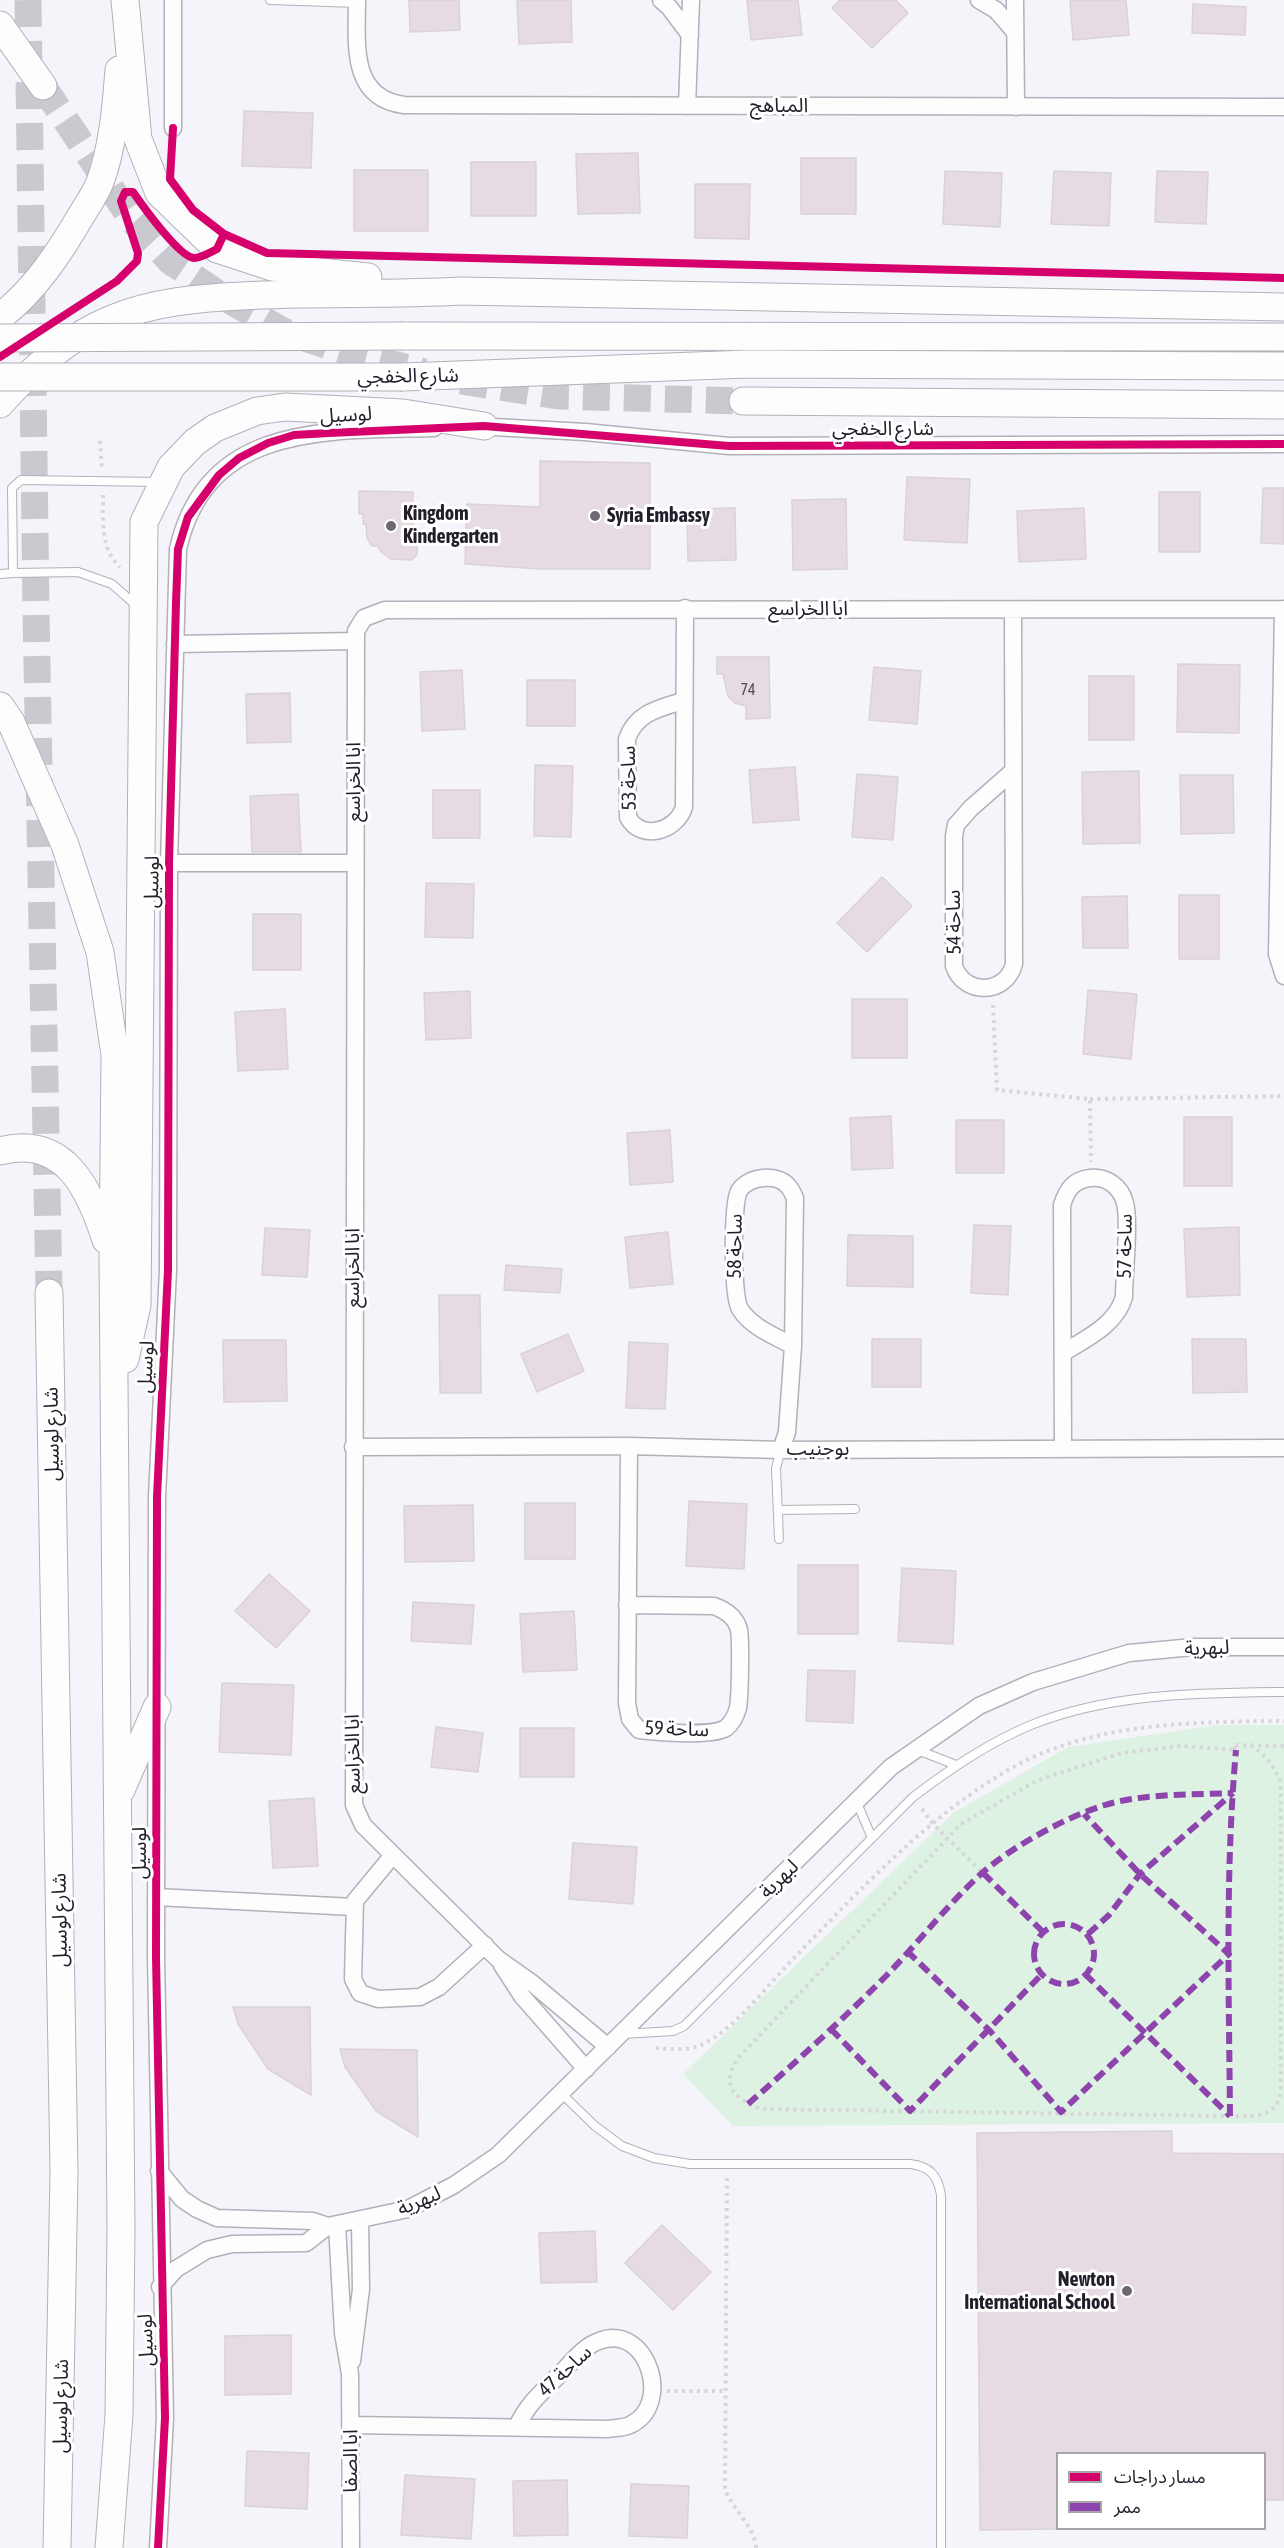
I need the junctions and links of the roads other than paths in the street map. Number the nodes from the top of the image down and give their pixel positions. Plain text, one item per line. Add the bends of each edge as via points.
1 (173, 0) edge
2 (270, 0) edge
3 (661, 0) edge
4 (691, 0) edge
5 (1015, 0) edge
6 (986, 1) edge
7 (357, 2) edge
8 (125, 3) edge
9 (0, 25) edge
10 (1015, 32) junction
11 (690, 35) junction
12 (43, 86) tunnel mouth
13 (687, 105) junction
14 (1016, 106) junction
15 (1284, 106) edge
16 (173, 128) dead end
17 (461, 291) junction
18 (1284, 307) edge
19 (0, 317) edge
20 (1284, 337) edge
21 (0, 338) edge
22 (1284, 366) edge
23 (0, 377) edge
24 (743, 401) tunnel mouth
25 (0, 404) edge
26 (1284, 405) edge
27 (484, 426) junction
28 (1284, 444) edge
29 (162, 482) junction
30 (13, 573) junction
31 (0, 574) edge
32 (685, 608) junction
33 (1283, 609) edge
34 (1013, 610) junction
35 (142, 611) junction
36 (355, 641) junction
37 (175, 644) junction
38 (683, 701) junction
39 (0, 706) edge
40 (1282, 771) edge
41 (1012, 772) junction
42 (169, 863) junction
43 (354, 863) junction
44 (1284, 976) edge
45 (0, 1151) edge
46 (113, 1262) junction
47 (50, 1293) tunnel mouth
48 (793, 1346) junction
49 (1063, 1353) junction
50 (114, 1408) junction
51 (629, 1446) junction
52 (353, 1447) junction
53 (1063, 1447) junction
54 (1284, 1448) edge
55 (781, 1450) junction
56 (778, 1509) junction
57 (855, 1509) dead end
58 (779, 1539) dead end
59 (627, 1605) junction
60 (1284, 1647) edge
61 (1284, 1692) edge
62 (157, 1707) junction
63 (915, 1748) junction
64 (956, 1766) junction
65 (117, 1799) junction
66 (856, 1803) junction
67 (872, 1838) junction
68 (393, 1855) junction
69 (156, 1897) junction
70 (354, 1907) junction
71 (485, 1946) junction
72 (498, 1959) junction
73 (614, 2041) junction
74 (585, 2069) junction
75 (562, 2094) junction
76 (159, 2171) junction
77 (360, 2220) junction
78 (333, 2226) junction
79 (160, 2287) junction
80 (350, 2374) junction
81 (351, 2425) junction
82 (516, 2427) junction
83 (57, 2548) edge
84 (109, 2548) edge
85 (158, 2548) edge
86 (351, 2548) edge
87 (941, 2548) edge

1 - 16 street
2 - 7 lane
3 - 11 street
4 - 11 street
5 - 10 street
6 - 10 street
7 - 13 street, المباهج via 362,79 373,93 392,104
8 - 17 highway via 138,139 152,178 159,193 217,249 272,267 412,281
8 - 19 highway via 115,113 100,184 40,278
9 - 12 highway
10 - 14 street
11 - 13 street
13 - 14 street, المباهج
14 - 15 street, المباهج
17 - 18 highway
17 - 25 highway via 300,292 196,298 144,308 78,336
20 - 21 highway, شارع الخفجي, bridge
22 - 23 highway, شارع الخفجي, bridge via 748,364 403,377
24 - 26 highway
27 - 28 street, شارع الخفجي via 729,446
27 - 29 highway via 403,413 285,407 257,411 215,428 195,442
27 - 37 street, لوسيل via 294,435 240,458 204,492 181,535
29 - 30 lane via 21,480 12,488
29 - 35 highway via 144,522
30 - 31 lane
30 - 35 lane via 78,572 112,584
32 - 34 street, ابا الخراسع
32 - 36 street, ابا الخراسع via 385,610 364,618
32 - 38 street, ساحة 53
33 - 34 street, ابا الخراسع
33 - 40 street
34 - 41 street
35 - 50 highway via 137,1305
36 - 37 street
36 - 43 street, ابا الخراسع
37 - 42 street, لوسيل
38 - 38 street, ساحة 53 via 641,717 627,739 628,817 641,829 671,827 684,807
39 - 46 highway via 11,722 65,845 100,952 115,1055
40 - 44 street via 1277,954
41 - 41 street, ساحة 54 via 963,816 954,836 954,966 967,984 975,988 992,987 1006,980 1014,964
42 - 43 street
42 - 62 street, لوسيل via 168,1270 157,1497
43 - 52 street, ابا الخراسع
45 - 46 highway via 38,1151 69,1167 91,1197
46 - 50 highway
47 - 83 highway, شارع لوسيل via 64,2172
48 - 48 street, ساحة 58 via 749,1321 734,1293 736,1204 740,1190 752,1180 770,1177 787,1184 795,1198
48 - 55 street, ساحة 58 via 787,1432
49 - 49 street, ساحة 57 via 1112,1319 1120,1311 1124,1297 1125,1204 1119,1189 1107,1180 1076,1182 1067,1190 1062,1205
49 - 53 street
50 - 65 highway
51 - 52 street, بوجنيب
51 - 55 street, بوجنيب
51 - 59 street, ساحة 59
52 - 68 street, ابا الخراسع via 354,1805 363,1825
53 - 54 street, بوجنيب
53 - 55 street, بوجنيب
55 - 56 lane via 776,1468
56 - 57 lane
56 - 58 lane
59 - 59 street, ساحة 59 via 714,1606 733,1617 739,1630 738,1708 725,1728 713,1732 634,1727 627,1703
60 - 63 street, لبهرية via 1193,1647 1129,1653 1084,1664 979,1706
61 - 64 lane via 1186,1694 1077,1709 1030,1726
62 - 65 highway
62 - 69 street, لوسيل
63 - 64 lane
63 - 66 street, لبهرية
64 - 67 lane via 913,1797
65 - 84 highway via 121,2229 119,2415
66 - 67 lane
66 - 73 street, لبهرية
67 - 73 lane via 684,2026
68 - 70 street via 358,1894
68 - 71 street, ابا الخراسع
69 - 70 street
69 - 76 street, لوسيل
70 - 71 street via 353,1979 360,1993 368,1997 411,1999 430,1993
71 - 72 street, ابا الخراسع
72 - 73 street, ابا الخراسع
72 - 74 street, ابا الخراسع via 522,1996
73 - 74 street, لبهرية
74 - 75 street, لبهرية
75 - 77 street, لبهرية via 498,2155 454,2186 408,2209
75 - 87 lane via 622,2146 654,2158 727,2165 910,2164 926,2168 937,2179 941,2194
76 - 78 street, لبهرية via 182,2199 217,2218 313,2221
76 - 79 street, لوسيل
77 - 78 street, لبهرية
77 - 80 street, ابا الصفا via 361,2289
78 - 79 street, لبهرية via 306,2243 232,2244 207,2250 176,2269
78 - 80 street, ابا الصفا
79 - 85 street, لوسيل via 165,2418
80 - 81 street, ابا الصفا
81 - 82 street, ساحة 47
81 - 86 street, ابا الصفا
82 - 82 street, ساحة 47 via 532,2403 599,2340 621,2340 643,2355 652,2375 650,2404 630,2425 608,2429

